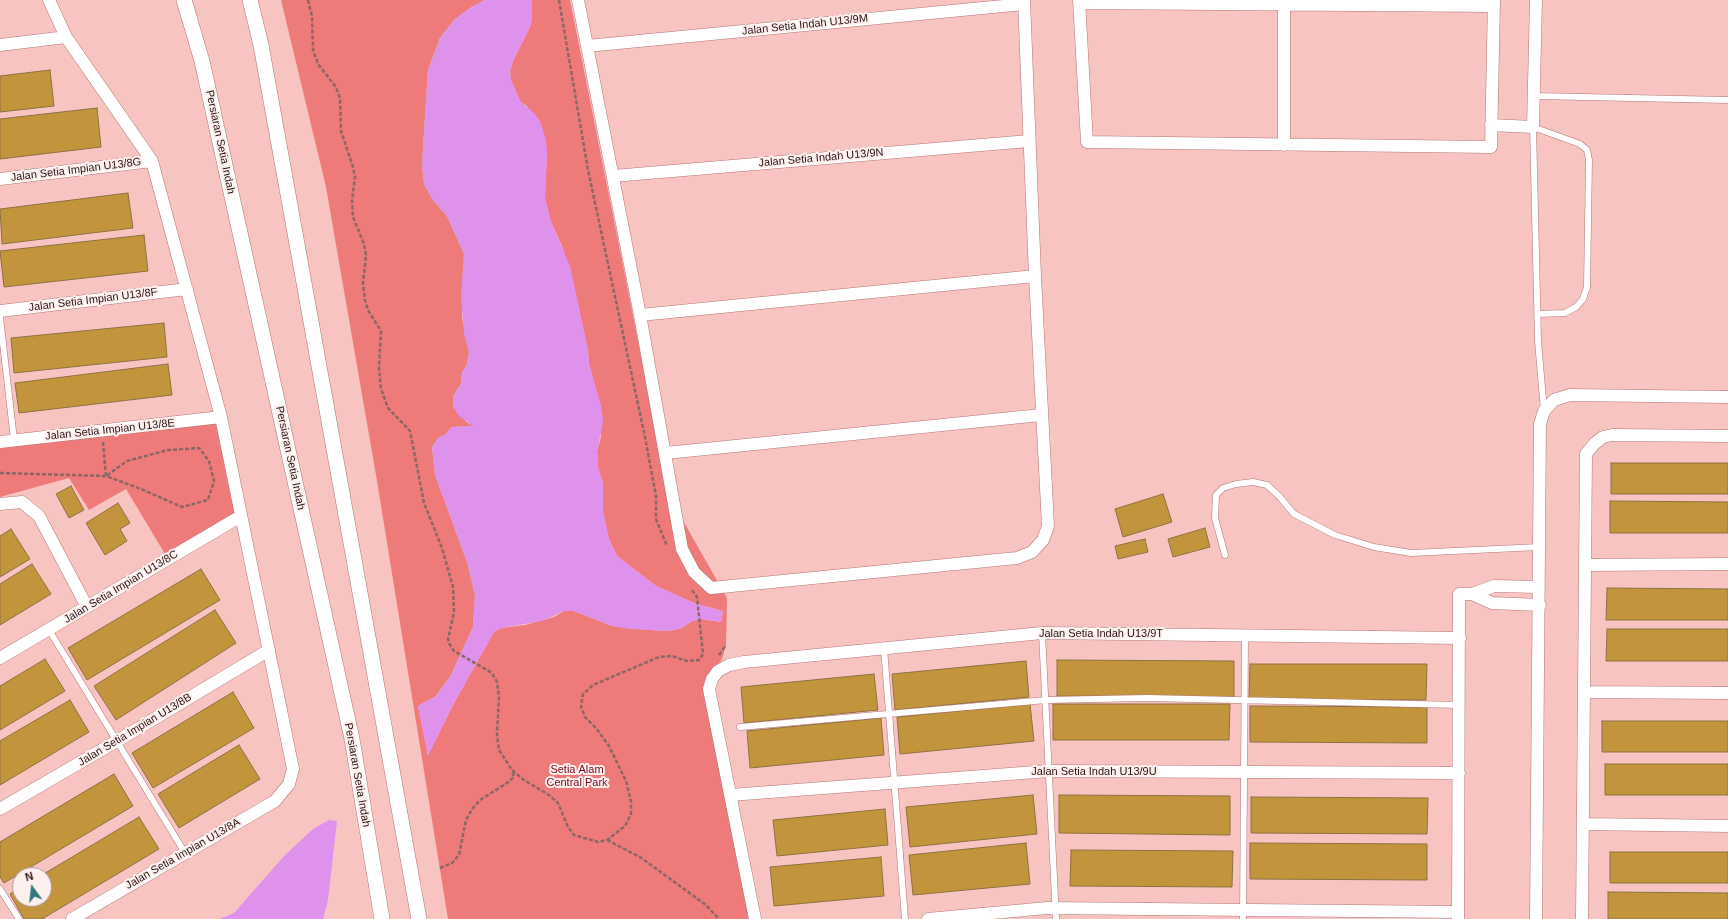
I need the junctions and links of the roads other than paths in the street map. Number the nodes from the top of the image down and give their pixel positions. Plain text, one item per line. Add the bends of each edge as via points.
1 (50, 0) edge
2 (184, 0) edge
3 (250, 0) edge
4 (578, 0) edge
5 (1536, 0) edge
6 (1024, 2) edge
7 (1080, 2) edge
8 (1284, 3) edge
9 (1494, 3) edge
10 (66, 37) junction
11 (0, 45) edge
12 (587, 46) junction
13 (1534, 96) junction
14 (1728, 100) edge
15 (1491, 125) junction
16 (1533, 126) junction
17 (1029, 141) junction
18 (1284, 145) junction
19 (152, 161) junction
20 (613, 176) junction
21 (0, 179) edge
22 (1035, 276) junction
23 (187, 289) junction
24 (0, 311) edge
25 (1538, 314) junction
26 (640, 315) junction
27 (0, 318) edge
28 (1728, 397) edge
29 (1544, 411) junction
30 (1041, 415) junction
31 (221, 418) junction
32 (1728, 436) edge
33 (14, 440) junction
34 (0, 442) edge
35 (666, 452) junction
36 (0, 504) edge
37 (241, 516) junction
38 (1540, 547) junction
39 (1225, 555) dead end
40 (1728, 564) edge
41 (1585, 565) junction
42 (1539, 588) junction
43 (1472, 594) junction
44 (1540, 606) junction
45 (87, 607) junction
46 (48, 630) junction
47 (1042, 633) junction
48 (1245, 634) junction
49 (1460, 638) junction
50 (884, 648) junction
51 (269, 650) junction
52 (0, 658) edge
53 (1585, 692) junction
54 (1728, 693) edge
55 (1046, 700) junction
56 (1244, 700) junction
57 (1459, 705) junction
58 (889, 714) junction
59 (740, 727) dead end
60 (117, 741) junction
61 (1049, 771) junction
62 (1244, 772) junction
63 (1459, 773) junction
64 (894, 782) junction
65 (730, 795) junction
66 (0, 808) edge
67 (1583, 824) junction
68 (1728, 826) edge
69 (185, 853) junction
70 (0, 889) edge
71 (1055, 914) edge
72 (1243, 915) edge
73 (1458, 916) edge
74 (18, 919) edge
75 (72, 919) edge
76 (382, 919) edge
77 (419, 919) edge
78 (755, 919) edge
79 (905, 919) edge
80 (928, 919) edge
81 (1536, 919) edge
82 (1582, 919) edge

1 - 10 street
2 - 76 street, Persiaran Setia Indah via 204,69 352,739
3 - 77 street via 261,45
4 - 12 street
5 - 13 street
6 - 12 street, Jalan Setia Indah U13/9M
6 - 17 street
7 - 8 street
7 - 18 street via 1087,142
8 - 9 street
8 - 18 street
9 - 15 street
10 - 11 street
10 - 19 street
12 - 20 street
13 - 14 lane
13 - 16 street
15 - 16 street
15 - 18 street via 1491,147
16 - 25 lane
16 - 25 lane via 1580,144 1587,150 1589,160 1587,287 1583,299 1576,307 1565,313
17 - 20 street, Jalan Setia Indah U13/9N
17 - 22 street
19 - 21 street, Jalan Setia Impian U13/8G
19 - 23 street
20 - 26 street
22 - 26 street
22 - 30 street
23 - 24 street, Jalan Setia Impian U13/8F
23 - 31 street
25 - 29 lane
26 - 35 street
27 - 33 lane
28 - 29 street via 1570,395 1554,400
29 - 38 street via 1540,424
30 - 35 street
30 - 35 street via 1048,526 1043,540 1032,552 1010,559 711,588 694,572 682,549
31 - 33 street, Jalan Setia Impian U13/8E
31 - 37 street
32 - 41 street via 1612,435 1603,437 1594,444 1586,454 1585,462
33 - 34 street, Jalan Setia Impian U13/8E
36 - 45 street via 22,502 39,516
37 - 45 street, Jalan Setia Impian U13/8C
37 - 51 street
38 - 39 lane via 1411,553 1374,547 1335,535 1294,514 1267,485 1253,482 1223,488 1216,495 1215,518
38 - 42 street
40 - 41 street
41 - 53 street
42 - 43 street via 1494,586
42 - 44 street
43 - 44 street via 1492,603
43 - 49 street via 1459,594
44 - 81 street
45 - 46 street, Jalan Setia Impian U13/8C
46 - 52 street, Jalan Setia Impian U13/8C
46 - 60 lane
47 - 48 street, Jalan Setia Indah U13/9T
47 - 50 street, Jalan Setia Indah U13/9T
47 - 55 lane
48 - 49 street, Jalan Setia Indah U13/9T
48 - 56 lane
49 - 57 street
50 - 58 lane
50 - 65 street, Jalan Setia Indah U13/9T via 744,662 729,665 718,672 712,679 710,690
51 - 60 street, Jalan Setia Impian U13/8B
51 - 69 street, Jalan Setia Impian U13/8A via 293,770 289,784 275,801
53 - 54 street
53 - 67 street
55 - 56 lane
55 - 58 lane
55 - 61 lane
56 - 57 lane
56 - 62 lane
57 - 63 street
58 - 59 lane
58 - 64 lane
60 - 66 street, Jalan Setia Impian U13/8B
60 - 69 lane
61 - 62 street, Jalan Setia Indah U13/9U
61 - 64 street, Jalan Setia Indah U13/9U
61 - 71 lane
62 - 63 street, Jalan Setia Indah U13/9U
62 - 72 lane
63 - 73 street
64 - 65 street, Jalan Setia Indah U13/9U
64 - 79 lane
65 - 78 street, Jalan Setia Indah U13/9T
67 - 68 street
67 - 82 street
69 - 75 street, Jalan Setia Impian U13/8A
70 - 74 lane
71 - 72 street
71 - 80 street
72 - 73 street

